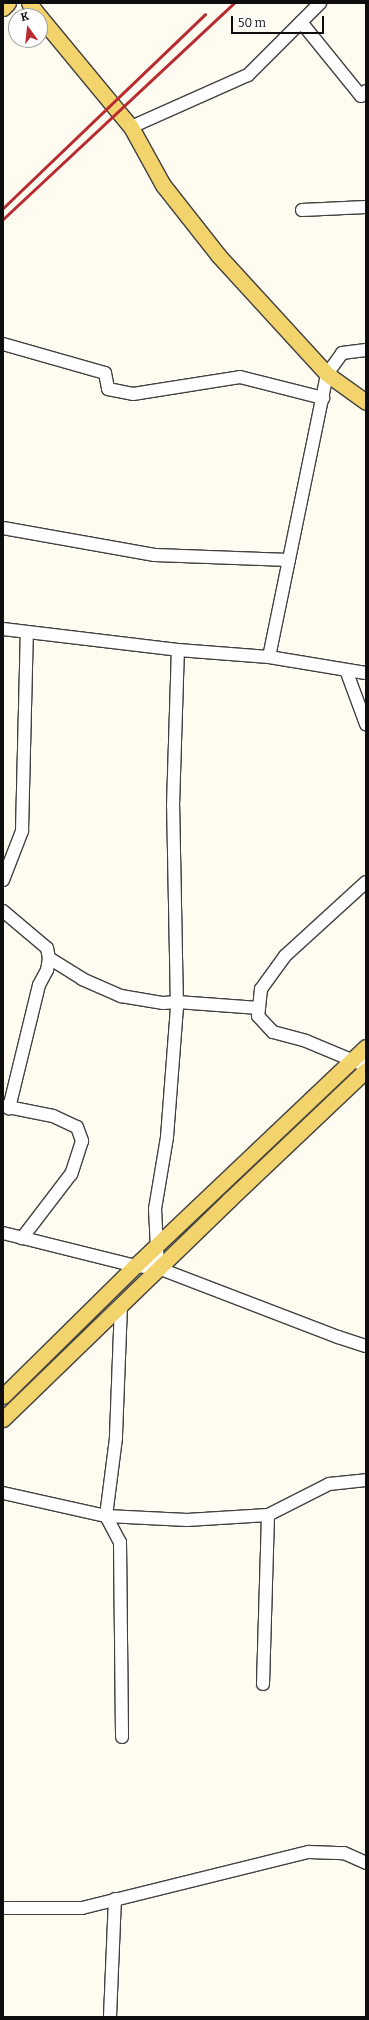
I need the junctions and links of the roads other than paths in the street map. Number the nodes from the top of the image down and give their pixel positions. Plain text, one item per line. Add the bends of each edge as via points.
1 (8, 3) edge
2 (320, 3) edge
3 (3, 8) edge
4 (301, 22) junction
5 (48, 26) edge
6 (366, 91) edge
7 (131, 127) junction
8 (366, 207) edge
9 (302, 210) dead end
10 (3, 344) edge
11 (366, 350) edge
12 (327, 374) junction
13 (323, 398) junction
14 (366, 402) edge
15 (3, 528) edge
16 (289, 560) junction
17 (3, 630) edge
18 (27, 632) junction
19 (178, 650) junction
20 (269, 657) junction
21 (346, 670) junction
22 (366, 673) edge
23 (366, 724) edge
24 (3, 880) edge
25 (366, 882) edge
26 (3, 911) edge
27 (49, 958) junction
28 (177, 1002) junction
29 (259, 1008) junction
30 (366, 1047) edge
31 (359, 1063) edge
32 (366, 1070) edge
33 (6, 1107) edge
34 (3, 1233) edge
35 (22, 1238) junction
36 (156, 1246) junction
37 (135, 1266) junction
38 (158, 1268) junction
39 (121, 1305) junction
40 (366, 1346) edge
41 (3, 1396) edge
42 (3, 1419) edge
43 (366, 1480) edge
44 (3, 1493) edge
45 (268, 1515) junction
46 (106, 1516) junction
47 (263, 1684) dead end
48 (122, 1737) dead end
49 (366, 1863) edge
50 (115, 1899) junction
51 (3, 1908) edge
52 (110, 2017) edge

1 - 3 main road
2 - 4 street
4 - 6 street via 361,96
4 - 7 street via 248,75
5 - 7 main road
7 - 12 main road via 163,185 218,255
8 - 9 street
10 - 13 street via 105,373 108,389 133,394 240,377
11 - 12 street via 342,353
12 - 13 street
12 - 14 main road
13 - 16 street
15 - 16 street via 155,555
16 - 20 street
17 - 18 street
18 - 19 street
18 - 24 street via 22,824 17,845
19 - 20 street
19 - 28 street via 173,806
20 - 21 street
21 - 22 street
21 - 23 street
25 - 29 street via 285,956 261,989
26 - 27 street via 47,948
27 - 28 street via 82,979 121,996 163,1003
27 - 33 street via 47,970 39,985
28 - 29 street
28 - 36 street via 167,1137 155,1209
29 - 31 street via 258,1016 273,1032
30 - 31 main road
31 - 36 main road
32 - 38 main road
33 - 35 street via 53,1116 77,1127 82,1141 71,1174
34 - 35 street
35 - 37 street
36 - 37 main road
36 - 38 street
37 - 38 street
37 - 41 main road
38 - 39 main road
38 - 40 street
39 - 42 main road
39 - 46 street via 116,1438
43 - 45 street via 329,1484
44 - 46 street
45 - 46 street via 187,1520
45 - 47 street
46 - 48 street via 120,1542
49 - 50 street via 344,1853 309,1852
50 - 51 street via 82,1908
50 - 52 street

